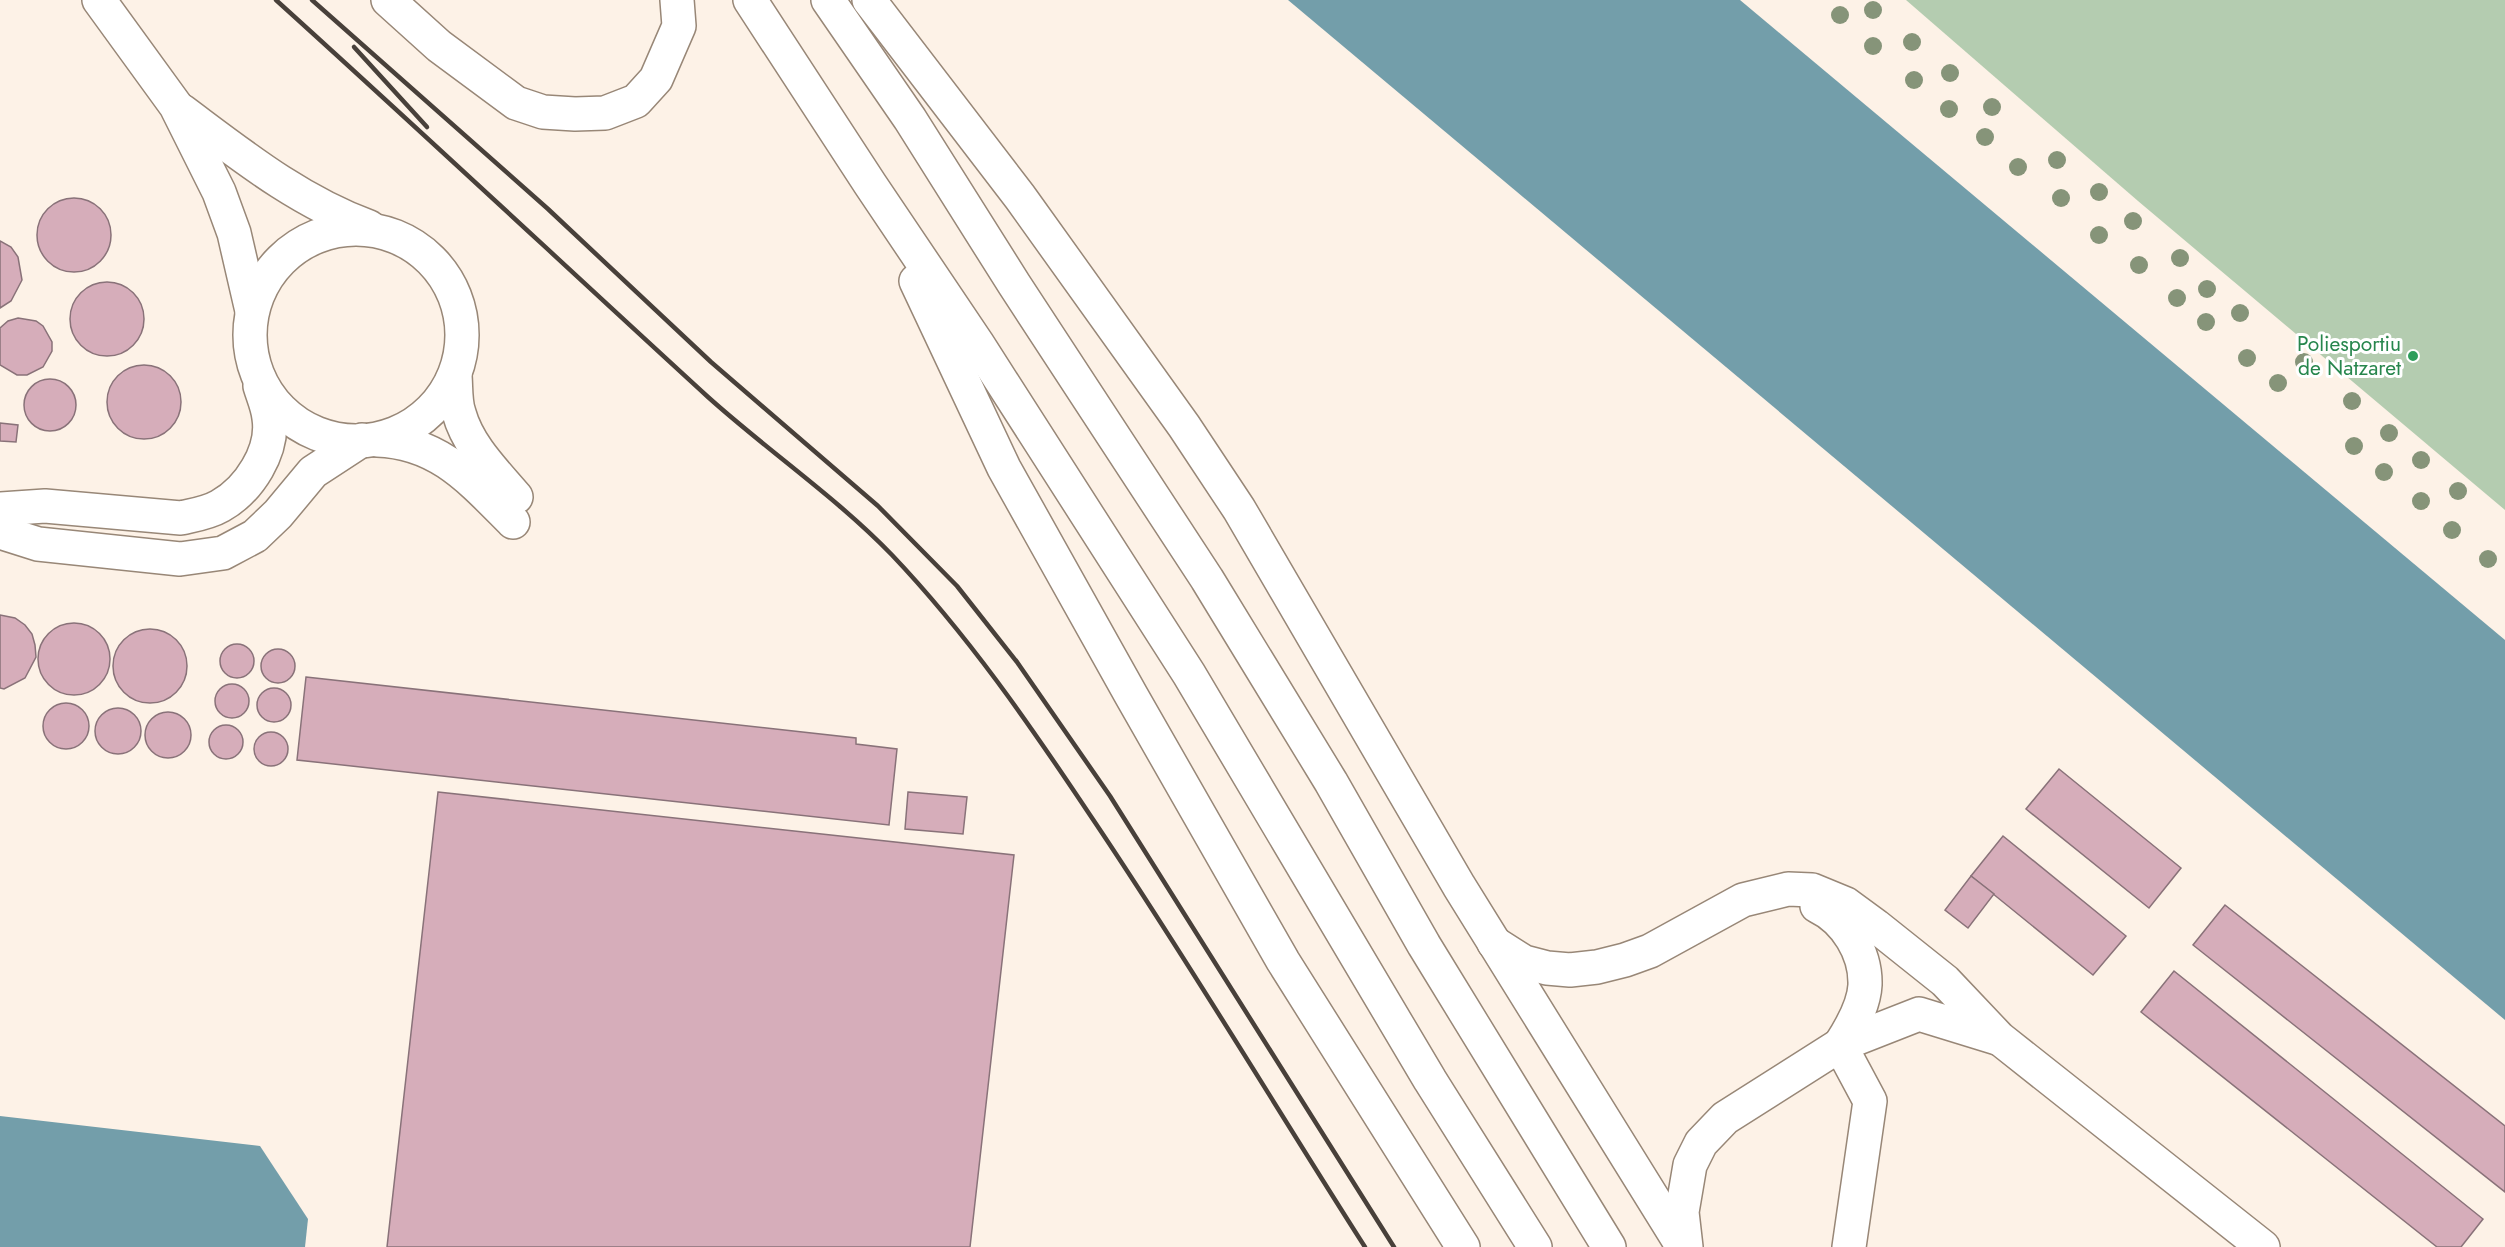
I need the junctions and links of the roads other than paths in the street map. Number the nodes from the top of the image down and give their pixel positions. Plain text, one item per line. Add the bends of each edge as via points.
1 (99, 0) edge
2 (388, 0) edge
3 (677, 0) edge
4 (750, 0) edge
5 (828, 0) edge
6 (869, 0) edge
7 (176, 106) junction
8 (870, 184) junction
9 (386, 233) junction
10 (252, 311) junction
11 (455, 376) junction
12 (258, 379) junction
13 (369, 440) junction
14 (0, 509) edge
15 (0, 532) edge
16 (1764, 893) junction
17 (1493, 942) junction
18 (1998, 1038) junction
19 (1840, 1045) junction
20 (1463, 1247) edge
21 (1535, 1247) edge
22 (1609, 1247) edge
23 (1684, 1247) edge
24 (1850, 1247) edge
25 (2263, 1247) edge

1 - 7 street
2 - 3 street via 439,46 516,103 543,112 575,114 605,113 636,101 656,79 678,26
4 - 8 street
5 - 22 street via 910,119 1207,579
6 - 17 street via 1020,197 1233,500
7 - 9 street via 297,194 337,215
7 - 10 street via 219,192 234,233
8 - 20 street via 1010,478 1283,961
8 - 21 street via 1189,674 1412,1050
9 - 10 street via 352,228 318,235 288,252 265,279
9 - 11 street via 418,248 444,273 459,305 464,341
10 - 12 street via 249,345
11 - 13 street via 436,406 408,428
11 - 13 street via 458,412 469,437 520,516 441,457 417,446
12 - 13 street via 278,408 305,429 338,440
12 - 14 street via 269,418 268,443 246,485 222,506 181,518 45,506
13 - 15 street via 313,472 255,536 222,553 180,559 38,544
16 - 17 street via 1743,900 1650,951 1597,967 1547,968 1524,962
16 - 18 street via 1812,890 1846,904 1945,981
16 - 19 street via 1795,895 1823,909 1844,926 1856,944 1865,986 1860,1007
17 - 23 street
18 - 19 street via 1919,1014
18 - 25 street
19 - 23 street via 1725,1118 1701,1143 1684,1190
19 - 24 street via 1870,1101

